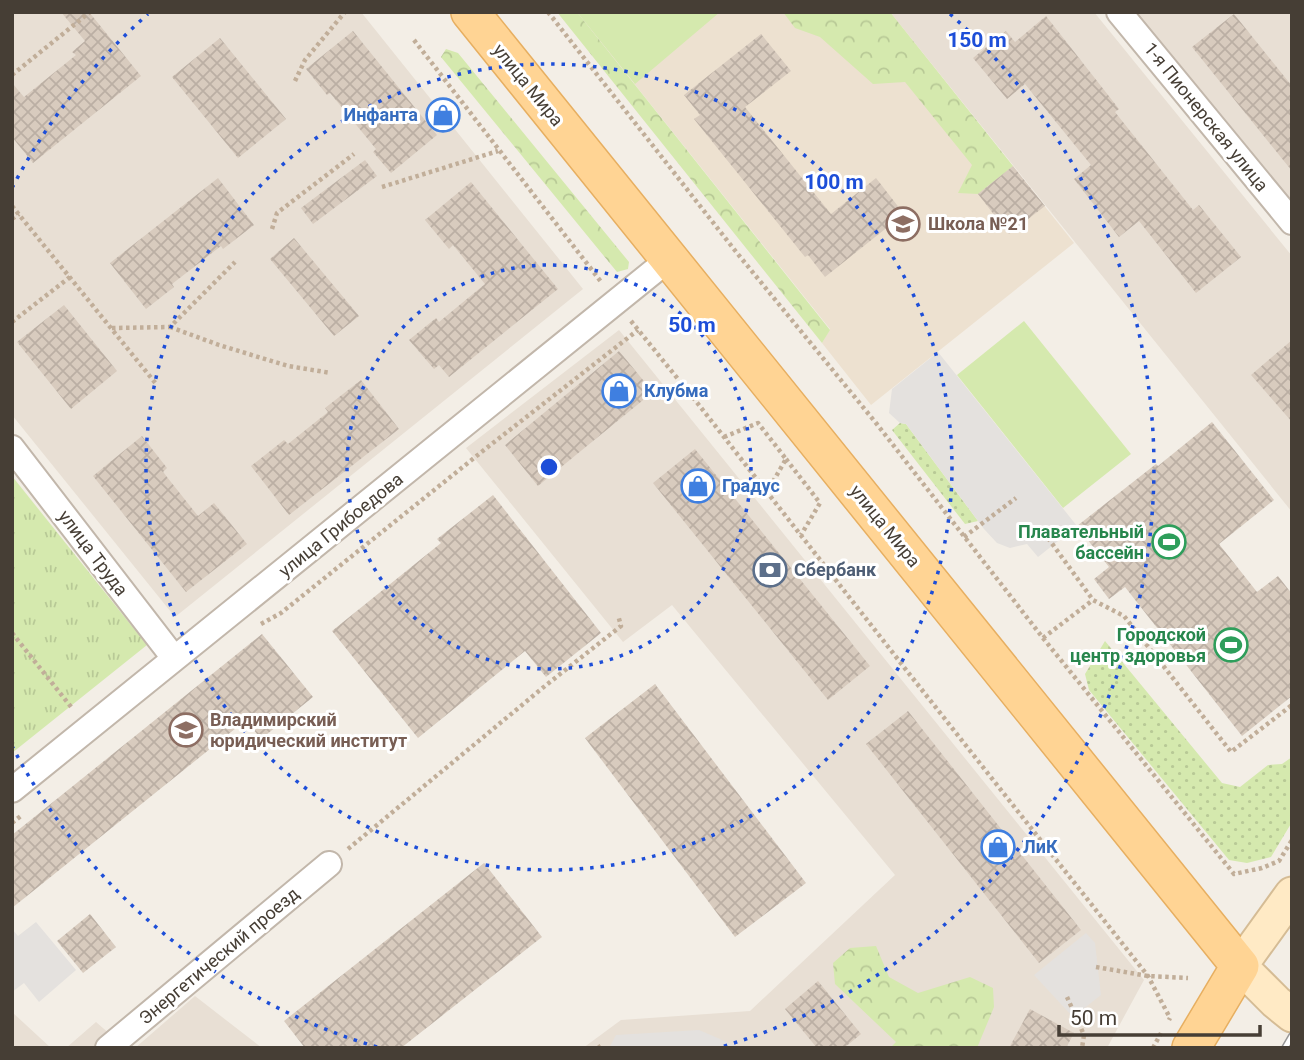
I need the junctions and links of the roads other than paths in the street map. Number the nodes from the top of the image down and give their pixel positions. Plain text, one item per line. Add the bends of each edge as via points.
1 (470, 12) edge
2 (1119, 12) edge
3 (1292, 222) edge
4 (669, 259) junction
5 (12, 447) edge
6 (174, 658) junction
7 (12, 790) edge
8 (329, 864) road end
9 (1292, 894) edge
10 (1240, 966) junction
11 (1292, 1015) edge
12 (108, 1048) edge
13 (1191, 1048) edge

1 - 4 main road, улица Мира
2 - 3 street, 1-я Пионерская улица
4 - 6 street, улица Грибоедова
4 - 10 main road, улица Мира
5 - 6 street, улица Труда
6 - 7 street, улица Грибоедова
8 - 12 street, Энергетический проезд
9 - 10 main road
10 - 11 main road
10 - 13 main road

